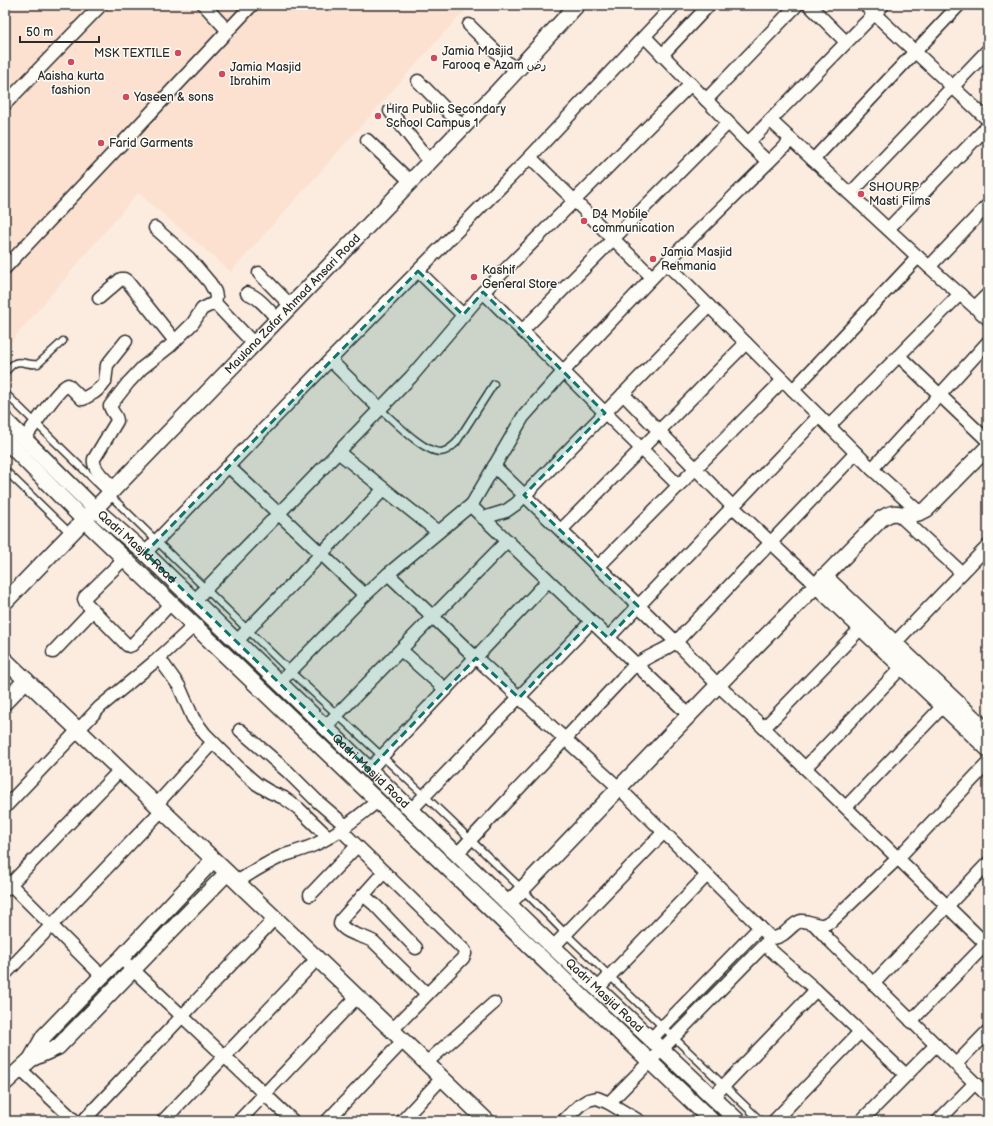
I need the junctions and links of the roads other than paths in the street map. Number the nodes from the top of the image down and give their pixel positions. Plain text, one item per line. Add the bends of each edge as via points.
1 (100, 5) edge
2 (204, 5) edge
3 (252, 5) edge
4 (577, 5) edge
5 (674, 5) edge
6 (709, 5) edge
7 (797, 5) edge
8 (809, 5) edge
9 (865, 5) edge
10 (959, 5) edge
11 (879, 9) edge
12 (469, 25) dead end
13 (228, 30) junction
14 (645, 37) junction
15 (846, 42) junction
16 (988, 50) edge
17 (915, 52) junction
18 (662, 54) junction
19 (516, 71) junction
20 (418, 81) dead end
21 (691, 84) junction
22 (953, 87) junction
23 (706, 100) junction
24 (5, 104) edge
25 (390, 111) dead end
26 (770, 120) junction
27 (988, 120) edge
28 (728, 123) junction
29 (988, 126) edge
30 (463, 127) junction
31 (367, 140) dead end
32 (791, 140) junction
33 (748, 143) junction
34 (530, 157) junction
35 (813, 160) junction
36 (430, 162) junction
37 (768, 162) junction
38 (411, 182) junction
39 (850, 194) junction
40 (574, 201) junction
41 (988, 205) edge
42 (155, 228) dead end
43 (888, 229) junction
44 (613, 239) junction
45 (918, 257) junction
46 (666, 263) junction
47 (929, 267) junction
48 (5, 268) edge
49 (418, 271) junction
50 (259, 273) dead end
51 (652, 277) junction
52 (483, 292) junction
53 (247, 293) dead end
54 (960, 294) junction
55 (988, 294) edge
56 (99, 298) dead end
57 (215, 303) junction
58 (291, 306) junction
59 (709, 306) junction
60 (975, 307) junction
61 (463, 315) junction
62 (988, 319) edge
63 (278, 320) junction
64 (522, 331) junction
65 (63, 341) dead end
66 (126, 341) dead end
67 (175, 341) junction
68 (988, 342) edge
69 (746, 343) junction
70 (254, 344) junction
71 (899, 356) junction
72 (330, 360) junction
73 (5, 372) edge
74 (563, 372) junction
75 (783, 380) junction
76 (494, 384) dead end
77 (793, 390) junction
78 (5, 393) edge
79 (623, 394) junction
80 (939, 395) junction
81 (380, 409) junction
82 (605, 413) junction
83 (819, 416) junction
84 (5, 420) edge
85 (36, 423) junction
86 (829, 426) junction
87 (659, 432) junction
88 (24, 439) junction
89 (5, 440) edge
90 (988, 441) edge
91 (988, 447) edge
92 (641, 449) junction
93 (338, 452) junction
94 (856, 453) junction
95 (494, 466) junction
96 (229, 467) junction
97 (696, 469) junction
98 (872, 469) junction
99 (5, 470) edge
100 (679, 486) junction
101 (384, 489) junction
102 (112, 491) junction
103 (524, 495) junction
104 (471, 505) junction
105 (732, 506) junction
106 (920, 512) junction
107 (278, 513) junction
108 (897, 513) junction
109 (89, 514) junction
110 (483, 518) junction
111 (561, 530) junction
112 (438, 532) junction
113 (71, 534) junction
114 (157, 541) junction
115 (506, 541) junction
116 (771, 542) junction
117 (988, 546) edge
118 (145, 553) junction
119 (321, 554) junction
120 (125, 558) junction
121 (598, 567) junction
122 (962, 573) junction
123 (388, 574) junction
124 (820, 580) junction
125 (548, 581) junction
126 (206, 588) junction
127 (365, 595) junction
128 (194, 601) junction
129 (5, 602) edge
130 (171, 603) junction
131 (638, 606) junction
132 (93, 610) junction
133 (433, 617) junction
134 (591, 622) junction
135 (195, 625) junction
136 (861, 628) junction
137 (248, 630) junction
138 (608, 638) junction
139 (236, 642) junction
140 (676, 642) junction
141 (891, 648) junction
142 (401, 650) junction
143 (53, 652) dead end
144 (159, 658) junction
145 (476, 658) junction
146 (5, 660) edge
147 (636, 664) junction
148 (902, 668) junction
149 (290, 671) junction
150 (26, 680) junction
151 (279, 683) junction
152 (718, 685) junction
153 (446, 690) junction
154 (519, 698) junction
155 (5, 702) edge
156 (943, 706) junction
157 (338, 715) junction
158 (689, 715) junction
159 (325, 728) junction
160 (764, 728) junction
161 (77, 730) junction
162 (240, 730) dead end
163 (988, 732) edge
164 (565, 739) junction
165 (213, 742) junction
166 (988, 749) edge
167 (382, 757) junction
168 (988, 762) edge
169 (805, 768) junction
170 (120, 770) junction
171 (369, 770) junction
172 (620, 788) junction
173 (425, 796) junction
174 (378, 801) junction
175 (5, 806) edge
176 (159, 807) junction
177 (846, 807) junction
178 (411, 810) junction
179 (343, 828) junction
180 (664, 832) junction
181 (328, 837) junction
182 (471, 840) junction
183 (357, 846) junction
184 (457, 854) junction
185 (898, 858) junction
186 (213, 860) junction
187 (988, 863) edge
188 (384, 872) junction
189 (707, 875) junction
190 (232, 878) junction
191 (7, 884) edge
192 (522, 889) junction
193 (310, 895) dead end
194 (363, 895) junction
195 (508, 904) junction
196 (948, 906) junction
197 (275, 918) junction
198 (814, 924) junction
199 (52, 925) junction
200 (760, 927) junction
201 (566, 934) junction
202 (768, 941) junction
203 (987, 943) edge
204 (553, 947) junction
205 (416, 948) dead end
206 (121, 958) junction
207 (317, 959) junction
208 (133, 970) junction
209 (5, 974) edge
210 (102, 976) junction
211 (610, 976) junction
212 (874, 984) junction
213 (598, 988) junction
214 (816, 990) junction
215 (427, 994) junction
216 (357, 997) junction
217 (494, 1003) dead end
218 (182, 1016) junction
219 (911, 1021) junction
220 (663, 1027) junction
221 (392, 1030) junction
222 (988, 1031) edge
223 (860, 1032) junction
224 (673, 1037) junction
225 (403, 1041) junction
226 (656, 1044) junction
227 (936, 1045) junction
228 (225, 1056) junction
229 (31, 1058) junction
230 (650, 1062) junction
231 (426, 1063) junction
232 (956, 1064) junction
233 (906, 1075) junction
234 (10, 1076) edge
235 (442, 1078) junction
236 (975, 1083) junction
237 (724, 1086) junction
238 (265, 1094) junction
239 (988, 1096) edge
240 (713, 1097) junction
241 (608, 1103) junction
242 (70, 1119) edge
243 (83, 1121) edge
244 (163, 1121) edge
245 (240, 1121) edge
246 (293, 1121) edge
247 (327, 1121) edge
248 (402, 1121) edge
249 (487, 1121) edge
250 (563, 1121) edge
251 (638, 1121) edge
252 (712, 1121) edge
253 (738, 1121) edge
254 (761, 1121) edge
255 (774, 1121) edge
256 (861, 1121) edge
257 (938, 1121) edge

1 - 24 street
2 - 13 street
3 - 13 street
4 - 19 street, Maulana Zafar Ahmad Ansari Road
5 - 14 street
6 - 18 street
7 - 23 street
8 - 15 street
9 - 11 street
10 - 17 street
11 - 15 street
11 - 17 street
12 - 19 street
13 - 48 street
14 - 18 street
14 - 34 street
15 - 26 street
16 - 22 street
17 - 22 street
17 - 35 street
18 - 21 street
19 - 30 street, Maulana Zafar Ahmad Ansari Road
20 - 30 street
21 - 23 street
21 - 40 street
22 - 27 street
22 - 39 street
23 - 28 street
25 - 36 street
26 - 32 street
26 - 33 street
28 - 33 street
28 - 44 street
29 - 43 street
30 - 36 street, Maulana Zafar Ahmad Ansari Road
31 - 38 street
32 - 35 street
32 - 37 street
33 - 37 street
34 - 40 street
34 - 49 street
35 - 39 street
36 - 38 street, Maulana Zafar Ahmad Ansari Road
37 - 46 street
38 - 58 street, Maulana Zafar Ahmad Ansari Road
39 - 43 street
40 - 44 street
40 - 52 street
41 - 47 street
42 - 57 street via 188,258 210,283 215,292
43 - 45 street
44 - 51 street
44 - 64 street
45 - 47 street
45 - 77 street
46 - 51 street
46 - 59 street
47 - 54 street
49 - 61 street
49 - 72 street
50 - 58 street
51 - 74 street
52 - 61 street
52 - 64 street
53 - 63 street via 259,300
54 - 60 street
54 - 71 street
55 - 60 street
56 - 67 street via 124,279
57 - 67 street via 202,310
57 - 70 street
58 - 63 street, Maulana Zafar Ahmad Ansari Road
59 - 69 street
59 - 79 street
60 - 62 street
61 - 81 street via 411,377
63 - 70 street, Maulana Zafar Ahmad Ansari Road
64 - 74 street
65 - 73 lane via 38,364 18,362
66 - 85 street via 107,365 100,389 82,399 68,385 64,387
67 - 102 street via 142,368 110,406 117,421 94,463
68 - 80 street
69 - 75 street
69 - 87 street
70 - 102 street, Maulana Zafar Ahmad Ansari Road
71 - 80 street
71 - 86 street
72 - 81 street
72 - 96 street
74 - 82 street
74 - 95 street via 523,417
75 - 77 street
75 - 97 street
76 - 81 lane via 456,443 440,452 419,443
77 - 83 street
78 - 85 lane
79 - 82 street
79 - 87 street
80 - 90 street
80 - 98 street
81 - 93 street
82 - 92 street
82 - 103 street
83 - 86 street
83 - 105 street
84 - 88 street, Qadri Masjid Road
85 - 88 street
85 - 102 lane
86 - 94 street
87 - 92 street
87 - 97 street
88 - 109 street, Qadri Masjid Road
89 - 109 street, Qadri Masjid Road
91 - 106 street via 927,509
92 - 100 street
92 - 111 street
93 - 101 street
93 - 107 street
94 - 98 street
94 - 116 street
95 - 103 street
95 - 104 street
96 - 107 street
96 - 114 street
97 - 100 street
97 - 105 street
98 - 106 street
99 - 113 lane
100 - 121 street
101 - 112 street
101 - 119 street
102 - 109 street, Maulana Zafar Ahmad Ansari Road
102 - 114 lane
103 - 110 street via 506,511
103 - 111 street
104 - 110 street
104 - 112 street
105 - 116 street
105 - 131 street
106 - 108 street via 910,515
107 - 119 street
107 - 126 street
108 - 122 street
108 - 124 street via 881,519
109 - 113 street, Maulana Zafar Ahmad Ansari Road
109 - 118 street, Qadri Masjid Road
109 - 120 street, Qadri Masjid Road
110 - 115 street
111 - 121 street
112 - 123 street
113 - 129 street, Maulana Zafar Ahmad Ansari Road
114 - 118 street
114 - 126 lane
115 - 125 street
115 - 133 street
116 - 124 street
116 - 140 street
117 - 122 street
118 - 128 street, Qadri Masjid Road
119 - 127 street
119 - 137 street
120 - 130 street, Qadri Masjid Road
120 - 132 street via 85,597 84,601
121 - 131 street
122 - 141 street
123 - 127 street
123 - 133 street
124 - 136 street
124 - 141 street
124 - 152 street
125 - 134 street
125 - 145 street
126 - 128 street
126 - 137 lane
127 - 149 street
128 - 139 street, Qadri Masjid Road
130 - 132 street via 129,646
130 - 135 street, Qadri Masjid Road
131 - 138 street
131 - 140 street
132 - 143 street
133 - 142 street
133 - 145 street
134 - 138 street
134 - 154 street
135 - 144 street
135 - 174 street, Qadri Masjid Road
136 - 141 street
136 - 160 street
137 - 139 street
137 - 149 lane
138 - 147 street
139 - 151 street, Qadri Masjid Road
140 - 147 street
140 - 152 street
141 - 148 street
141 - 163 street
142 - 153 street
142 - 157 street
144 - 161 street via 104,703
144 - 165 street via 179,686 193,718
145 - 153 street
145 - 154 street
146 - 150 street
147 - 158 street
147 - 164 street
148 - 156 street
148 - 169 street
149 - 151 street
149 - 157 lane
150 - 155 street
150 - 161 street
151 - 159 street, Qadri Masjid Road
152 - 158 street
152 - 160 street
153 - 167 street
154 - 164 street
154 - 173 street
156 - 166 street
156 - 177 street
157 - 159 street
157 - 167 lane
158 - 172 street
159 - 171 street, Qadri Masjid Road
160 - 169 street
161 - 170 street
161 - 175 street
162 - 179 street via 288,772
164 - 172 street
164 - 182 street
165 - 176 street
165 - 181 street via 242,771 270,792 298,808
167 - 171 street
167 - 173 lane
168 - 185 street
169 - 177 street
170 - 176 street
170 - 191 street
171 - 178 street, Qadri Masjid Road
172 - 180 street
172 - 192 street
173 - 178 street
173 - 182 lane
174 - 179 street
174 - 230 street, Qadri Masjid Road
176 - 186 street
176 - 199 street
177 - 185 street
178 - 184 street, Qadri Masjid Road
179 - 181 street
179 - 183 street
180 - 189 street
180 - 201 street
181 - 190 street via 252,872
182 - 184 street
182 - 192 lane
183 - 188 street
183 - 193 street
184 - 195 street, Qadri Masjid Road
185 - 196 street
185 - 198 street via 832,921 823,925
186 - 190 street
186 - 206 street
187 - 196 street
188 - 194 street
188 - 215 street via 465,951 463,958
189 - 200 street
189 - 211 street
190 - 197 street
190 - 208 street
191 - 199 street
192 - 195 street
192 - 201 lane
194 - 205 street
194 - 215 street via 341,920 341,926 374,942
195 - 204 street, Qadri Masjid Road
196 - 203 street
196 - 212 street
197 - 207 street
197 - 218 street
198 - 202 street via 800,921 781,936
198 - 212 street
199 - 209 street
199 - 210 street
200 - 202 street
200 - 220 street
201 - 204 street
201 - 211 lane
202 - 214 street
202 - 224 street
203 - 219 street
204 - 213 street, Qadri Masjid Road
206 - 208 street
206 - 210 street
207 - 216 street
207 - 228 street
208 - 218 street
208 - 229 street via 58,1047
210 - 229 street via 44,1036
211 - 213 street
211 - 220 lane
212 - 219 street
213 - 226 street, Qadri Masjid Road
214 - 223 street
214 - 237 street
215 - 221 street
216 - 221 street
216 - 238 street
217 - 231 street
218 - 228 street
218 - 243 street
219 - 227 street
220 - 224 lane
220 - 226 street
221 - 225 street
222 - 232 street
223 - 233 street
223 - 255 street
224 - 226 street
224 - 237 lane
225 - 231 street
225 - 247 street
226 - 230 street
226 - 240 street, Qadri Masjid Road
227 - 232 street
227 - 233 street
228 - 238 street
228 - 244 street
229 - 234 street
230 - 241 street
230 - 252 street, Qadri Masjid Road
231 - 235 street
232 - 236 street
233 - 256 street
234 - 242 street
235 - 248 street
235 - 249 street
236 - 239 street
236 - 257 street
237 - 240 street
237 - 254 lane
238 - 245 street
238 - 246 street
240 - 253 street, Qadri Masjid Road
241 - 250 street via 597,1098 588,1100
241 - 251 street

